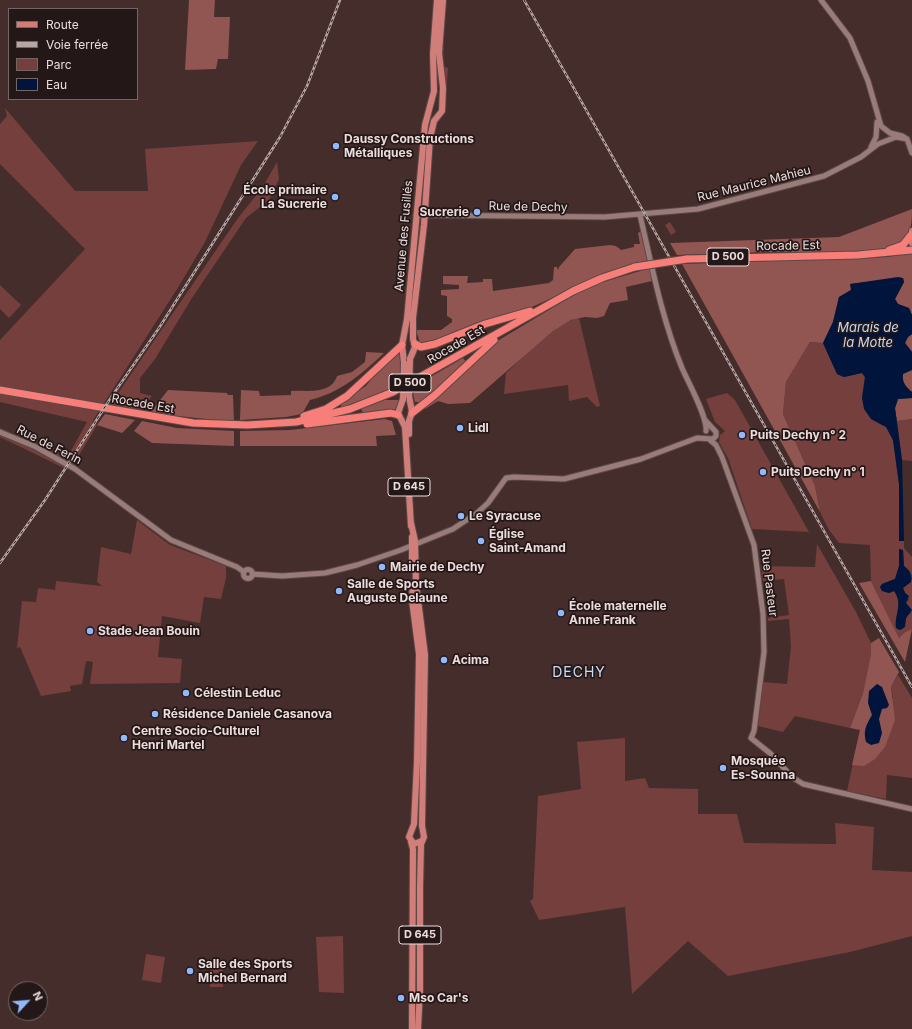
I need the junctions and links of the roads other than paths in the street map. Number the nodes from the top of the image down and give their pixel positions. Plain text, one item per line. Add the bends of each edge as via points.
1 (437, 0) edge
2 (443, 0) edge
3 (821, 0) edge
4 (442, 107) junction
5 (429, 108) junction
6 (877, 114) junction
7 (438, 116) junction
8 (886, 131) junction
9 (876, 135) junction
10 (907, 139) junction
11 (884, 142) junction
12 (867, 152) junction
13 (912, 153) edge
14 (416, 215) junction
15 (424, 215) junction
16 (640, 215) junction
17 (912, 233) edge
18 (912, 243) edge
19 (912, 250) edge
20 (872, 255) junction
21 (558, 299) junction
22 (521, 320) junction
23 (403, 343) junction
24 (414, 343) junction
25 (0, 390) edge
26 (406, 398) junction
27 (412, 415) junction
28 (400, 416) junction
29 (705, 420) junction
30 (267, 424) junction
31 (711, 428) junction
32 (706, 431) junction
33 (0, 432) edge
34 (708, 439) junction
35 (407, 446) junction
36 (413, 543) junction
37 (421, 717) junction
38 (912, 809) edge
39 (412, 831) junction
40 (422, 832) junction
41 (422, 841) junction
42 (411, 842) junction
43 (412, 1029) edge
44 (418, 1029) edge

1 - 5 main road, Avenue des Fusillés / D 645 via 433,51 434,87
2 - 4 main road via 439,53 443,88
3 - 6 street via 850,38 868,81
4 - 5 main road via 436,103
4 - 7 main road via 442,112
5 - 7 main road via 431,116
5 - 14 main road, Avenue des Fusillés / D 645
6 - 8 street via 881,126
6 - 9 street
7 - 15 main road, Avenue des Fusillés / D 645 via 430,138
8 - 9 street via 880,130
8 - 10 street
8 - 11 street via 889,136
9 - 11 street via 878,142
9 - 12 street, Rue Maurice Mahieu
10 - 11 street via 896,137
10 - 13 street
11 - 12 street, Rue Maurice Mahieu
12 - 16 street, Rue Maurice Mahieu via 828,175 778,189 705,208
14 - 15 street, Rue de Dechy
14 - 23 main road, Avenue des Fusillés / D 645
15 - 16 street, Rue de Dechy
15 - 24 main road, Avenue des Fusillés / D 645 via 414,311
16 - 29 street via 661,306 681,365
17 - 18 main road
17 - 20 highway, D 500 via 903,245
19 - 20 highway, D 500
20 - 21 highway, Rocade Est / D 500, bridge via 687,259 635,267 591,283
21 - 22 highway, Rocade Est / D 500
21 - 24 highway via 518,316 485,324 435,344 420,347
22 - 27 highway via 480,352
22 - 30 highway, Rocade Est / D 500 via 414,382 378,399 317,418
23 - 24 main road via 408,339
23 - 26 main road, Avenue des Fusillés / D 645, bridge
23 - 30 highway via 357,388 337,403 309,415
24 - 26 main road, Avenue des Fusillés / D 645, bridge
25 - 30 highway, Rocade Est / D 500 via 186,422 219,425
26 - 27 main road, D 645
26 - 28 main road, D 645 via 398,409
27 - 28 main road via 406,419
27 - 35 main road, D 645
28 - 30 highway via 392,413 290,426
28 - 35 main road, D 645 via 405,426
29 - 31 street
29 - 32 street
31 - 32 street
31 - 34 street via 717,434 715,438
32 - 34 street
33 - 36 street, Rue de Ferin via 53,456 87,477 170,540 244,572 249,570 252,574 282,576 325,574 357,565
34 - 36 street via 697,438 641,460 562,479 506,478 485,507 458,525
34 - 38 street, Rue Pasteur via 719,449 754,545 763,614 764,652 751,738 771,754 792,777 804,784
35 - 36 main road, D 645
36 - 37 main road via 414,584 425,649
37 - 39 main road
37 - 40 main road
39 - 40 main road via 417,829
39 - 42 main road via 409,836
40 - 41 main road
41 - 42 main road via 417,844
41 - 44 main road, D 645
42 - 43 main road, D 645 via 414,848

